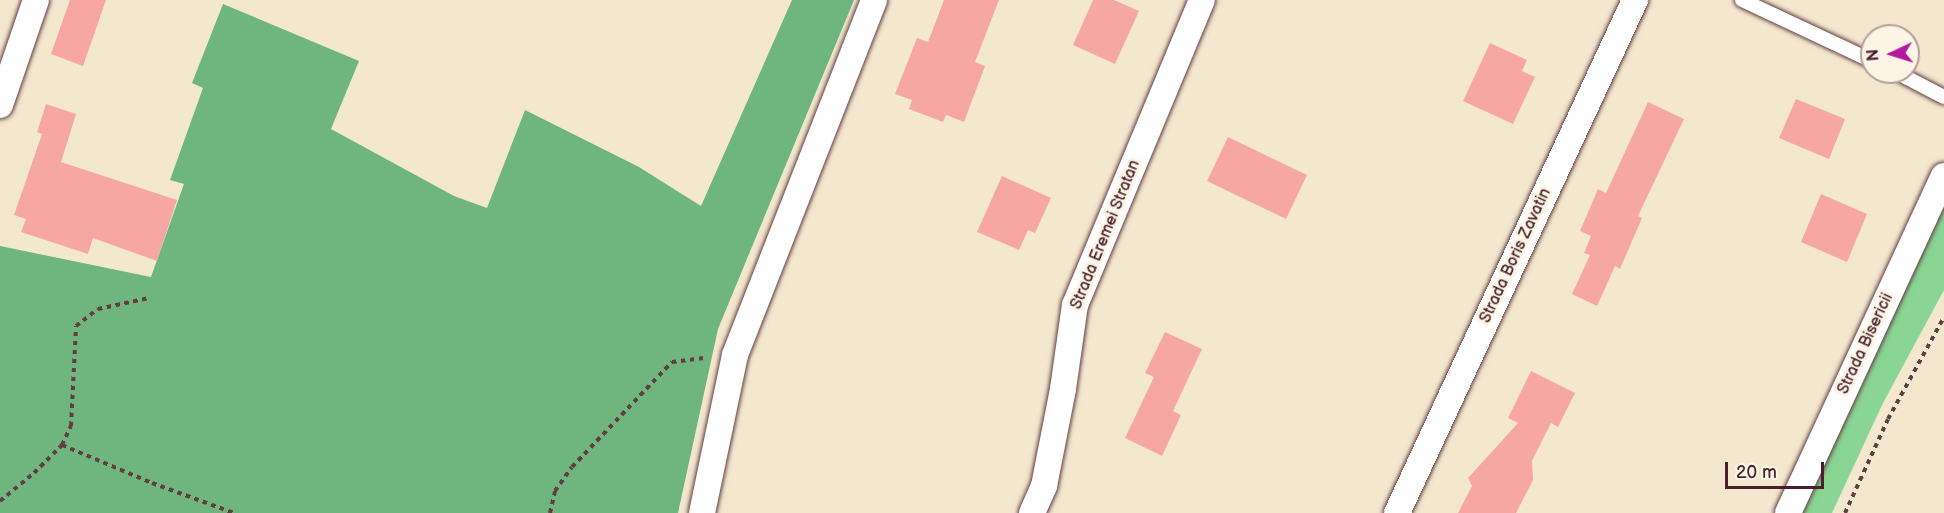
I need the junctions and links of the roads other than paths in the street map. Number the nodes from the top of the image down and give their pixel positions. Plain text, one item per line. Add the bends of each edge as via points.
1 (36, 0) edge
2 (874, 0) edge
3 (1202, 0) edge
4 (1635, 0) edge
5 (1742, 0) edge
6 (1860, 55) edge
7 (1919, 84) edge
8 (1944, 97) edge
9 (0, 105) edge
10 (1944, 176) edge
11 (702, 513) edge
12 (1032, 513) edge
13 (1397, 513) edge
14 (1788, 513) edge

1 - 9 street
2 - 11 street via 735,355
3 - 12 street, Strada Eremei Stratan via 1075,305 1044,486
4 - 13 street, Strada Boris Zavatin
5 - 6 lane
7 - 8 lane
10 - 14 street, Strada Bisericii

